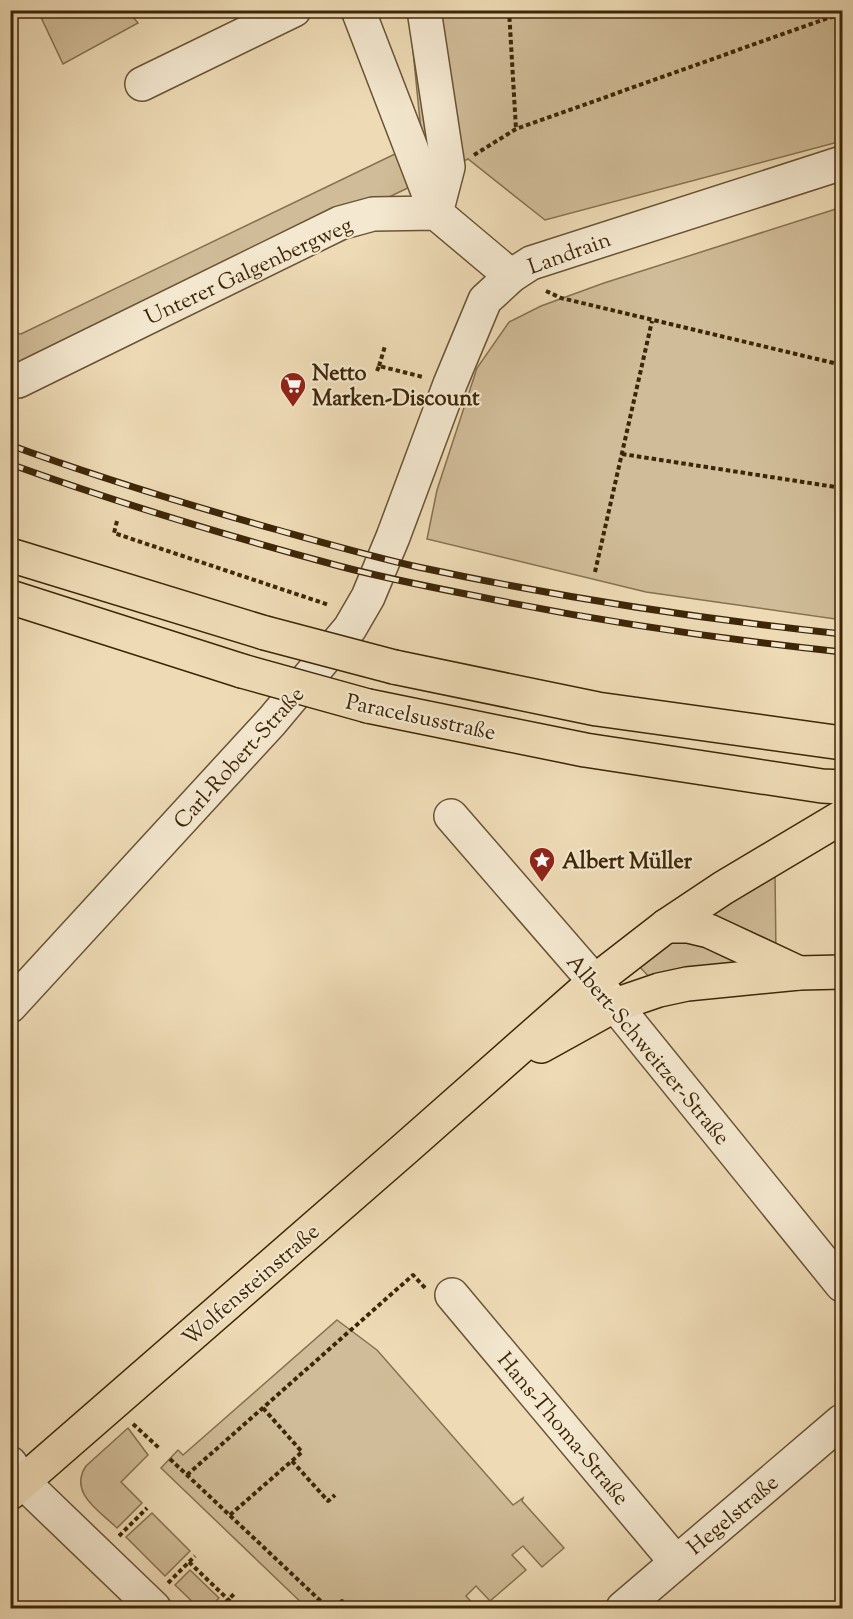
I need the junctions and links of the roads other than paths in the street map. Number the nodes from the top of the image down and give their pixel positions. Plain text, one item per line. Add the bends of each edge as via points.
1 (294, 10) edge
2 (358, 10) edge
3 (424, 10) edge
4 (142, 84) dead end
5 (843, 163) edge
6 (436, 213) junction
7 (523, 285) junction
8 (10, 380) edge
9 (417, 476) joint
10 (10, 555) edge
11 (10, 597) edge
12 (843, 743) edge
13 (832, 787) edge
14 (452, 816) dead end
15 (843, 817) edge
16 (666, 926) junction
17 (843, 972) edge
18 (799, 973) junction
19 (594, 981) junction
20 (615, 1005) junction
21 (10, 1006) edge
22 (489, 1075) junction
23 (843, 1285) edge
24 (452, 1295) dead end
25 (843, 1421) edge
26 (15, 1479) edge
27 (676, 1562) junction
28 (160, 1596) edge
29 (623, 1608) edge

1 - 4 street
2 - 6 street
3 - 6 street via 448,167
5 - 7 street, Landrain via 531,262
6 - 7 street
6 - 8 street, Unterer Galgenbergweg via 373,214 340,223 18,381
7 - 9 street, Landrain via 484,300
9 - 21 street, Carl-Robert-Straße via 368,597 350,628 272,721
10 - 12 main road, Paracelsusstraße, bridge via 265,633 393,667 597,709
11 - 13 main road, Paracelsusstraße, bridge via 242,672 368,706 585,750
14 - 19 street, Albert-Schweitzer-Straße
15 - 16 main road, Wolfensteinstraße
16 - 18 main road, Wolfensteinstraße via 710,931
16 - 19 main road, Wolfensteinstraße
17 - 18 main road, Wolfensteinstraße
18 - 20 main road, Wolfensteinstraße via 687,984
19 - 20 street, Albert-Schweitzer-Straße
19 - 22 main road, Wolfensteinstraße
20 - 22 main road, Wolfensteinstraße
20 - 23 street, Albert-Schweitzer-Straße
22 - 26 main road, Wolfensteinstraße
24 - 27 street, Hans-Thoma-Straße
25 - 27 street, Hegelstraße
26 - 28 street
27 - 29 street, Hegelstraße

